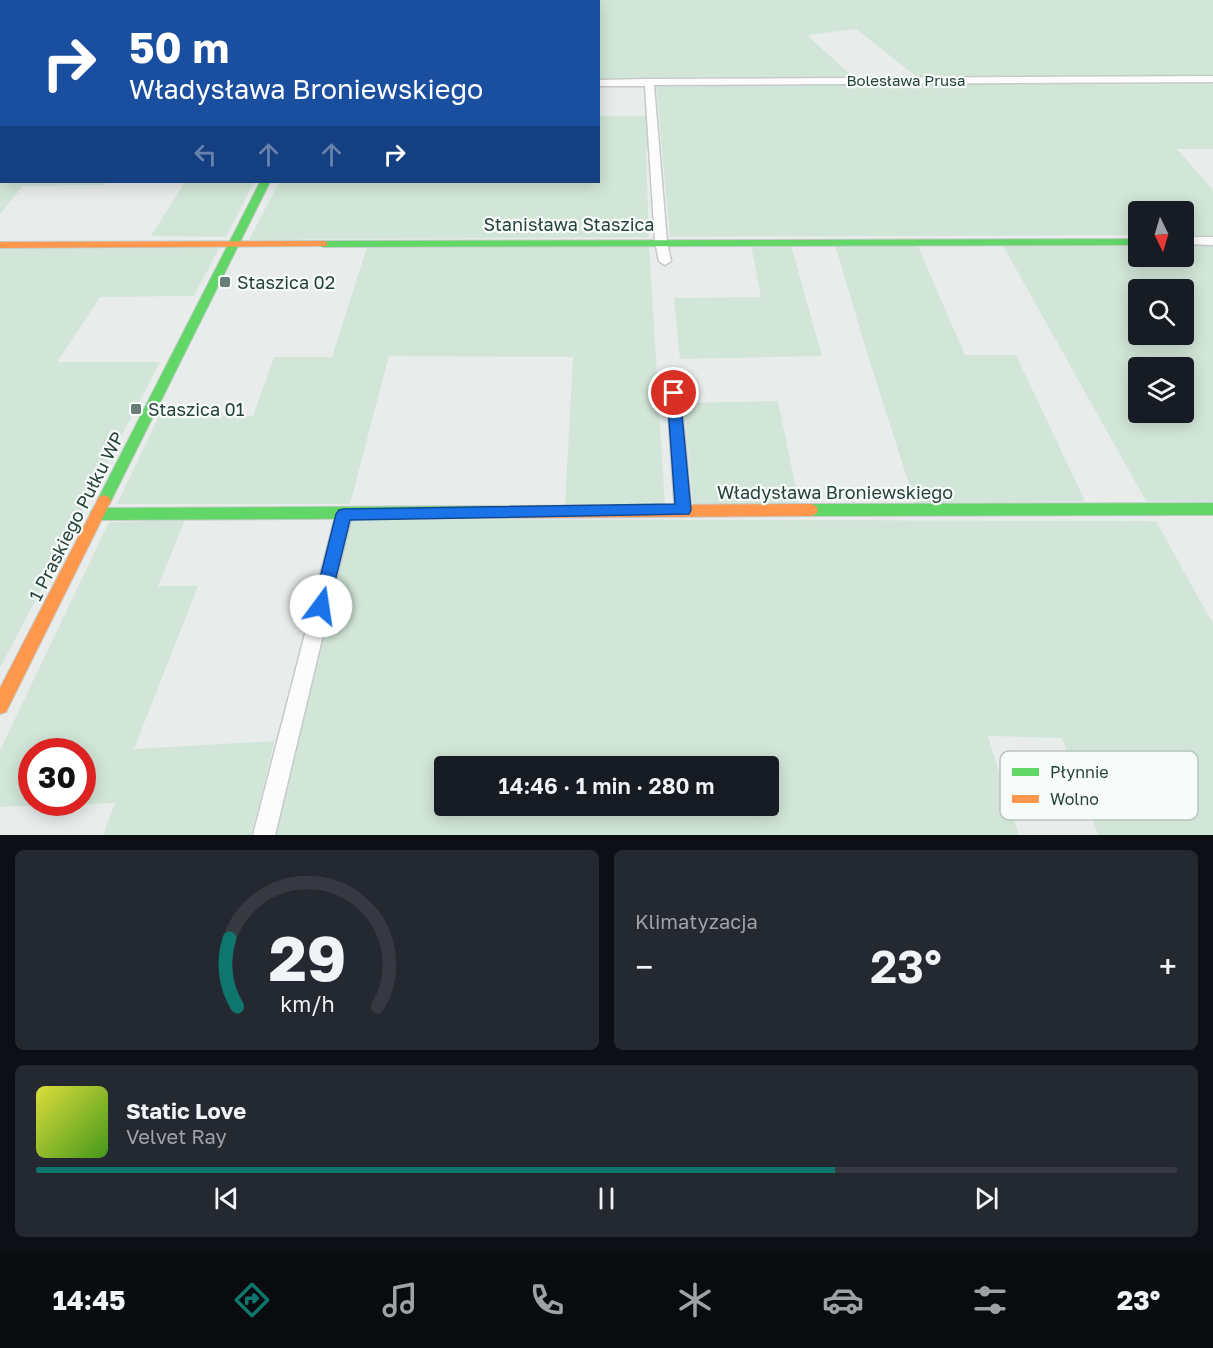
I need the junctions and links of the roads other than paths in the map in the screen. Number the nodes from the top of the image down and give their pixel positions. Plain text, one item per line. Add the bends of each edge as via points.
1 (1213, 79) edge
2 (600, 82) edge
3 (649, 82) junction
4 (264, 183) edge
5 (1213, 241) edge
6 (661, 242) junction
7 (1128, 242) edge
8 (1194, 242) edge
9 (234, 243) junction
10 (0, 245) edge
11 (665, 261) dead end
12 (674, 393) dead end
13 (1213, 509) edge
14 (683, 510) junction
15 (97, 514) junction
16 (344, 514) junction
17 (0, 706) edge
18 (264, 835) edge

1 - 3 street, Bolesława Prusa
2 - 3 street, Bolesława Prusa
3 - 6 street
4 - 9 street, 1 Praskiego Pułku WP
5 - 8 street
6 - 7 street, Stanisława Staszica
6 - 9 street, Stanisława Staszica
6 - 11 street
9 - 10 street, Stanisława Staszica
9 - 15 street, 1 Praskiego Pułku WP
12 - 14 street
13 - 14 street, Władysława Broniewskiego
14 - 16 street, Władysława Broniewskiego
15 - 16 street, Władysława Broniewskiego
15 - 17 street, 1 Praskiego Pułku WP
16 - 18 street

